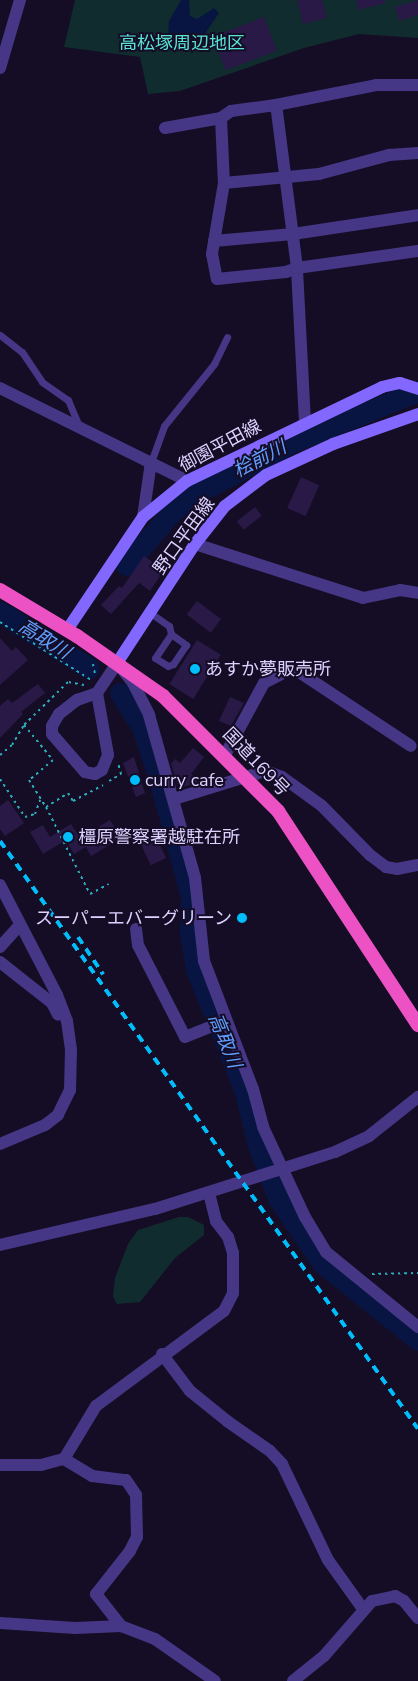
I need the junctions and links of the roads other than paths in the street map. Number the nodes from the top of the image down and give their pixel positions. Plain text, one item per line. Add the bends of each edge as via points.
1 (20, 0) edge
2 (0, 68) edge
3 (418, 85) edge
4 (276, 105) junction
5 (221, 118) junction
6 (164, 128) dead end
7 (418, 153) edge
8 (287, 178) junction
9 (224, 183) junction
10 (418, 215) edge
11 (293, 234) junction
12 (214, 241) junction
13 (418, 251) edge
14 (297, 268) junction
15 (0, 335) edge
16 (227, 336) dead end
17 (413, 387) edge
18 (0, 388) edge
19 (418, 414) edge
20 (305, 422) junction
21 (79, 426) junction
22 (152, 462) junction
23 (187, 481) junction
24 (144, 517) junction
25 (195, 544) junction
26 (0, 590) edge
27 (418, 593) edge
28 (152, 614) junction
29 (67, 630) junction
30 (172, 634) junction
31 (117, 663) junction
32 (95, 687) junction
33 (411, 746) dead end
34 (225, 755) junction
35 (244, 775) junction
36 (174, 799) junction
37 (418, 865) edge
38 (0, 885) edge
39 (20, 925) junction
40 (136, 929) dead end
41 (0, 947) edge
42 (0, 962) edge
43 (67, 1021) junction
44 (219, 1024) junction
45 (418, 1025) edge
46 (418, 1097) edge
47 (0, 1144) edge
48 (279, 1170) junction
49 (209, 1193) junction
50 (0, 1245) edge
51 (418, 1327) edge
52 (162, 1354) junction
53 (64, 1458) junction
54 (0, 1465) edge
55 (363, 1609) junction
56 (418, 1618) edge
57 (0, 1623) edge
58 (121, 1626) junction
59 (215, 1681) edge
60 (294, 1681) edge

1 - 2 street
3 - 4 street via 376,84
4 - 5 street via 231,111
4 - 8 street
5 - 6 street
5 - 9 street
7 - 8 street via 389,155 319,174
8 - 9 street
8 - 11 street
9 - 12 street
10 - 11 street
11 - 12 street
11 - 14 street
12 - 14 street via 212,254 217,278 286,272
13 - 14 street
14 - 20 street
15 - 21 lane via 22,352 42,382 68,400
16 - 22 lane via 214,364 164,426
17 - 20 main road, 御園平田線 via 382,387
18 - 21 street
19 - 25 main road, 野口平田線 via 333,444 266,475 225,506
20 - 23 main road, 御園平田線
21 - 22 street
22 - 23 street
22 - 24 street
23 - 24 main road, 御園平田線
24 - 29 main road, 御園平田線
25 - 27 street via 363,598 400,590
25 - 28 main road, 野口平田線
26 - 29 highway, 国道169号
28 - 30 lane via 169,626
28 - 31 main road, 野口平田線
29 - 31 highway, 国道169号
30 - 30 lane via 186,645 168,666 155,658
31 - 32 street
31 - 34 highway, 国道169号 via 173,704
31 - 36 street via 133,683 149,715
32 - 32 street via 108,755 102,770 90,775 79,768 52,734 52,726 59,714
33 - 34 street via 293,668 264,684
34 - 35 highway, 国道169号
35 - 36 street
35 - 37 street via 265,771 282,777 322,806 370,855 386,866 398,869
35 - 45 highway, 国道169号 via 278,811
36 - 44 street via 195,878 204,961
38 - 39 street
39 - 41 street
39 - 43 street via 32,941
40 - 44 street via 138,945 185,1037
42 - 43 street via 52,1003 60,1020
43 - 47 street via 71,1050 70,1090 58,1116
44 - 48 street via 253,1089
46 - 48 street via 354,1144
48 - 49 street
48 - 51 street via 326,1252
49 - 50 street via 155,1210
49 - 52 street via 216,1221 231,1244 233,1293 216,1319
52 - 53 street via 96,1406
52 - 55 street via 190,1390 270,1451 282,1464 328,1560
53 - 54 street via 41,1466
53 - 58 street via 92,1476 126,1480 136,1495 137,1537 96,1594
55 - 56 street via 372,1601 394,1596 404,1601
55 - 60 street via 324,1656
57 - 58 street via 75,1628
58 - 59 street via 155,1638

